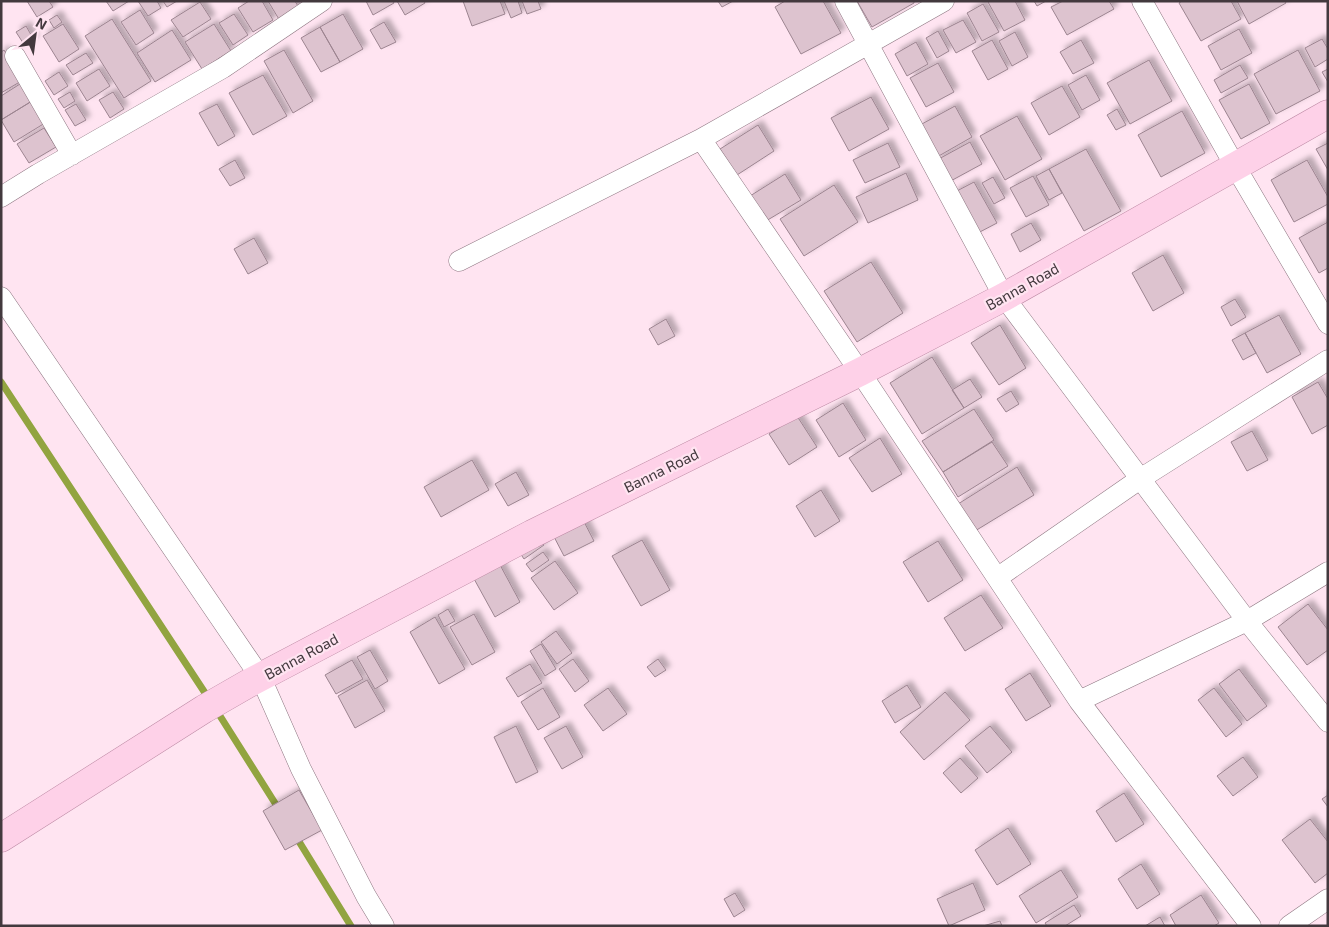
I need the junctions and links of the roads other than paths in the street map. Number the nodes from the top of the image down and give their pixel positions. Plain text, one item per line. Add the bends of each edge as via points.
1 (322, 1) edge
2 (845, 1) edge
3 (944, 1) edge
4 (1142, 1) edge
5 (868, 45) junction
6 (15, 56) dead end
7 (1328, 114) edge
8 (701, 139) junction
9 (72, 155) junction
10 (1235, 166) junction
11 (1, 197) edge
12 (459, 261) dead end
13 (1004, 296) junction
14 (1, 297) edge
15 (1328, 324) edge
16 (1328, 360) edge
17 (860, 372) junction
18 (1140, 479) junction
19 (1328, 572) edge
20 (997, 578) junction
21 (1247, 621) junction
22 (256, 680) junction
23 (1079, 701) junction
24 (1328, 722) edge
25 (1, 838) edge
26 (1328, 899) edge
27 (384, 926) edge
28 (1251, 926) edge
29 (1289, 926) edge

1 - 9 street via 223,68
2 - 5 street
3 - 5 street
4 - 10 street
5 - 8 street
5 - 13 street
6 - 9 street
7 - 10 main road, Banna Road
8 - 12 street
8 - 17 street
9 - 11 street
10 - 13 main road, Banna Road
10 - 15 street
13 - 17 main road, Banna Road
13 - 18 street
14 - 22 street
16 - 18 street
17 - 20 street
17 - 22 main road, Banna Road via 532,534
18 - 20 street
18 - 21 street
19 - 21 street
20 - 23 street
21 - 23 street
21 - 24 street
22 - 25 main road, Banna Road via 204,709
22 - 27 street
23 - 28 street
26 - 29 street

